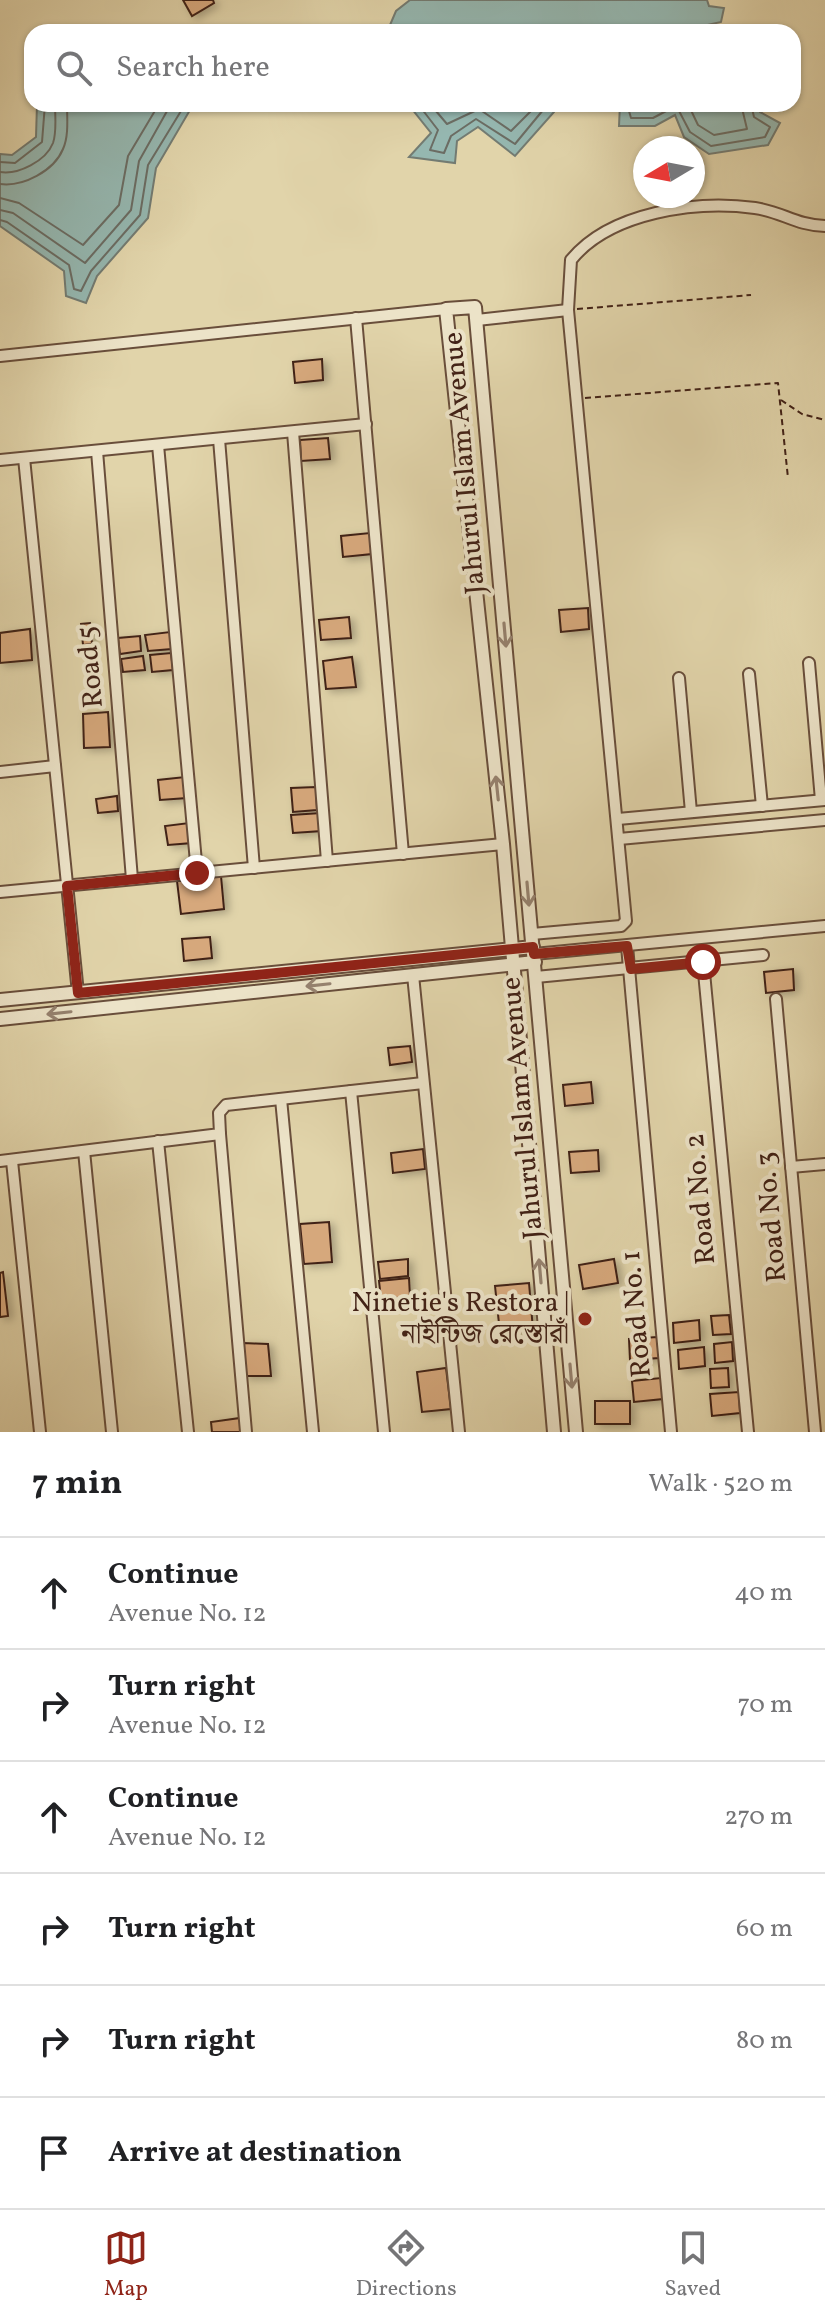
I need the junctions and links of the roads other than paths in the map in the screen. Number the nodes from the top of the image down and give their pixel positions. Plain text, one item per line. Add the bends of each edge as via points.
1 (825, 226) edge
2 (446, 309) junction
3 (568, 310) junction
4 (356, 318) junction
5 (477, 320) junction
6 (0, 356) edge
7 (366, 424) junction
8 (293, 432) junction
9 (219, 439) junction
10 (158, 445) junction
11 (97, 451) junction
12 (24, 458) junction
13 (0, 460) edge
14 (809, 663) dead end
15 (749, 674) dead end
16 (679, 678) dead end
17 (55, 766) junction
18 (0, 772) edge
19 (823, 800) edge
20 (762, 806) junction
21 (691, 812) junction
22 (618, 819) junction
23 (825, 820) edge
24 (619, 839) junction
25 (503, 844) junction
26 (403, 854) junction
27 (327, 861) junction
28 (254, 868) junction
29 (197, 873) junction
30 (132, 879) junction
31 (67, 886) junction
32 (0, 892) edge
33 (825, 926) edge
34 (627, 946) junction
35 (512, 949) junction
36 (533, 949) junction
37 (763, 955) dead end
38 (703, 962) junction
39 (514, 964) junction
40 (631, 969) junction
41 (413, 975) junction
42 (536, 977) junction
43 (78, 993) junction
44 (776, 999) dead end
45 (0, 1000) edge
46 (0, 1019) edge
47 (423, 1083) junction
48 (351, 1091) junction
49 (281, 1099) junction
50 (220, 1134) junction
51 (158, 1141) junction
52 (84, 1151) junction
53 (0, 1161) edge
54 (12, 1161) junction
55 (825, 1164) edge
56 (791, 1167) junction
57 (40, 1432) edge
58 (112, 1432) edge
59 (188, 1432) edge
60 (246, 1432) edge
61 (313, 1432) edge
62 (384, 1432) edge
63 (459, 1432) edge
64 (554, 1432) edge
65 (576, 1432) edge
66 (671, 1432) edge
67 (748, 1432) edge
68 (820, 1432) edge

1 - 3 street via 802,226 781,214 753,208 707,207 637,218 602,234 571,260
2 - 4 street
2 - 5 street, Jahurul Islam Avenue via 475,307
25 -> 2 street, Jahurul Islam Avenue
3 - 5 street
3 - 22 street
4 - 6 street
4 - 7 street
5 -> 36 street, Jahurul Islam Avenue
7 - 8 street
7 - 26 street
8 - 9 street
8 - 27 street
9 - 10 street
9 - 28 street
10 - 11 street
10 - 29 street
11 - 12 street
11 - 30 street, Road 5
12 - 13 street
12 - 17 street
14 - 19 street
15 - 20 street
16 - 21 street
17 - 18 street
17 - 31 street
19 - 20 street
20 - 21 street
21 - 22 street
22 - 24 street
23 - 24 street
24 - 36 street via 624,925
25 - 26 street
25 - 35 street, Jahurul Islam Avenue
26 - 27 street
27 - 28 street
28 - 29 street
29 - 30 street
30 - 31 street
31 - 32 street
31 - 43 street
33 - 34 street
34 - 36 street
34 - 40 street, Road No. 1
35 - 36 street
35 - 39 street, Jahurul Islam Avenue
35 - 43 street
36 - 39 street
36 - 42 street, Jahurul Islam Avenue
37 - 38 street
38 - 40 street
38 - 67 street, Road No. 2
39 - 41 street
64 -> 39 street, Jahurul Islam Avenue
40 - 42 street
40 - 66 street, Road No. 1
41 -> 46 street
41 - 47 street
42 -> 65 street, Jahurul Islam Avenue
43 - 45 street
44 - 56 street, Road No. 3
47 - 48 street
47 - 63 street
48 - 49 street
48 - 62 street
49 - 50 street via 226,1105 219,1113
49 - 61 street
50 - 51 street
50 - 60 street
51 - 52 street
51 - 59 street
52 - 54 street
52 - 58 street
53 - 54 street
54 - 57 street
55 - 56 street
56 - 68 street, Road No. 3

